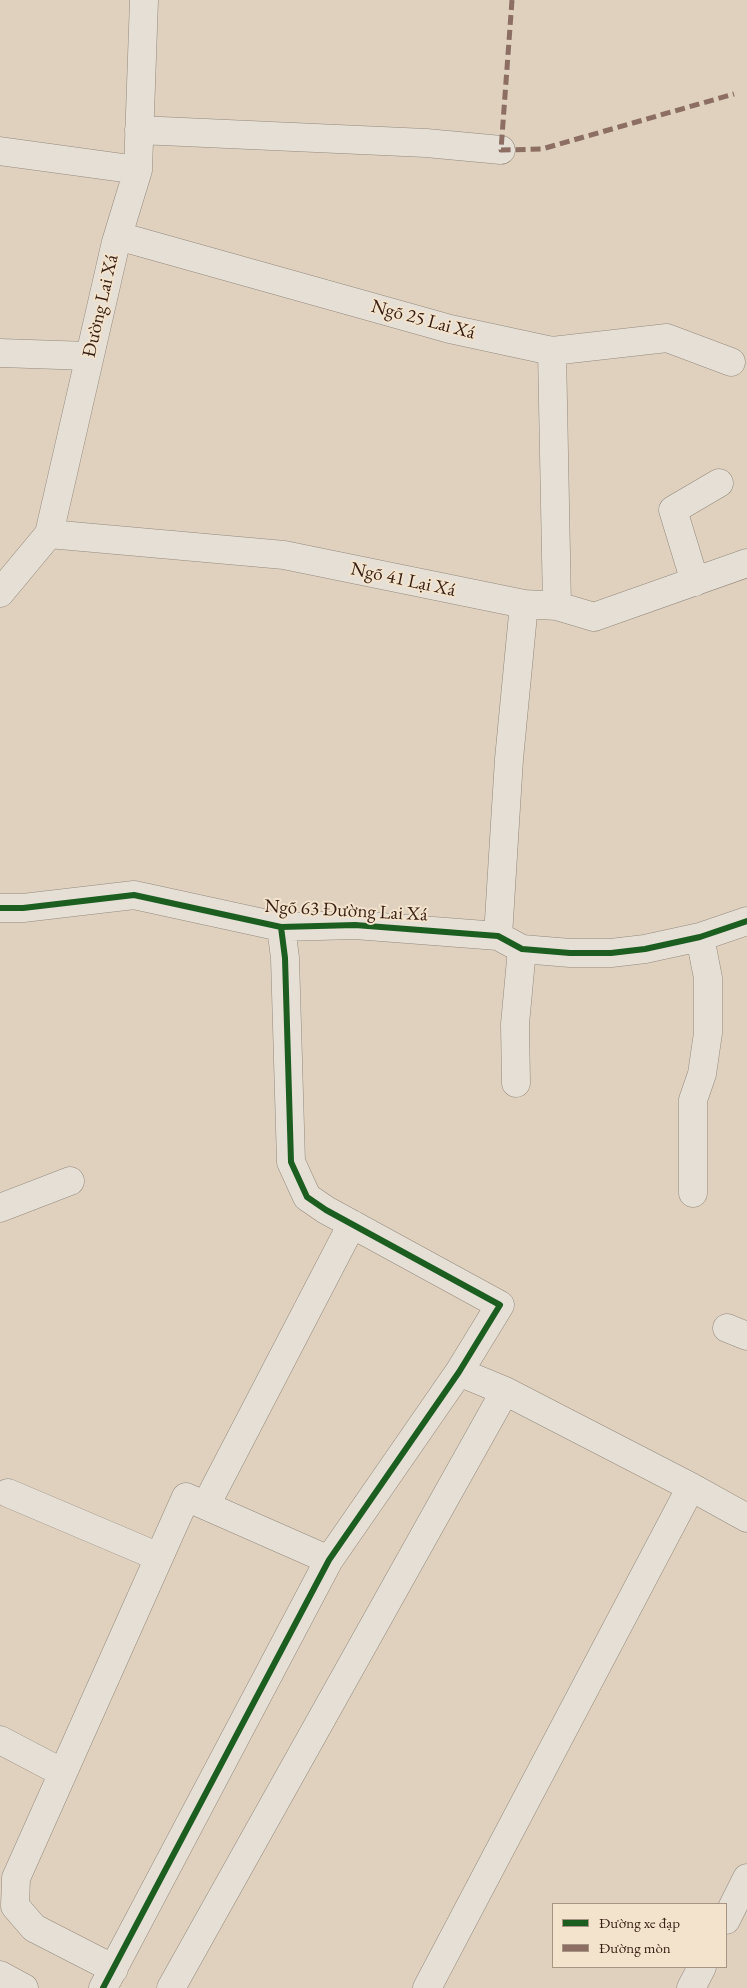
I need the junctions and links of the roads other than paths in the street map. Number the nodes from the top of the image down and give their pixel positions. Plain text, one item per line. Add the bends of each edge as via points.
1 (144, 0) edge
2 (140, 130) junction
3 (501, 150) dead end
4 (0, 151) edge
5 (138, 170) junction
6 (118, 236) junction
7 (552, 350) junction
8 (0, 353) edge
9 (89, 356) junction
10 (731, 362) dead end
11 (719, 483) dead end
12 (49, 534) junction
13 (747, 563) edge
14 (695, 582) junction
15 (0, 593) edge
16 (524, 604) junction
17 (557, 606) junction
18 (0, 908) edge
19 (747, 921) edge
20 (281, 927) junction
21 (498, 936) junction
22 (700, 937) junction
23 (522, 948) junction
24 (516, 1083) dead end
25 (70, 1181) dead end
26 (693, 1193) dead end
27 (0, 1208) edge
28 (352, 1224) junction
29 (459, 1372) junction
30 (506, 1391) junction
31 (691, 1487) junction
32 (8, 1493) dead end
33 (206, 1505) junction
34 (747, 1518) edge
35 (159, 1557) junction
36 (329, 1560) junction
37 (0, 1740) edge
38 (63, 1773) junction
39 (747, 1878) edge
40 (727, 1918) edge
41 (701, 1968) edge
42 (0, 1974) edge
43 (108, 1979) edge
44 (24, 1988) edge
45 (171, 1988) edge
46 (427, 1988) edge
47 (691, 1988) edge

1 - 2 street, Đường Lai Xá
2 - 3 street via 426,143
2 - 5 street, Đường Lai Xá
4 - 5 street
5 - 6 street, Đường Lai Xá
6 - 7 street, Ngõ 25 Lai Xá via 450,329
6 - 9 street, Đường Lai Xá
7 - 10 street, Ngõ 25 Lai Xá via 667,338
7 - 17 street
8 - 9 street
9 - 12 street, Đường Lai Xá
11 - 14 street via 673,510
12 - 15 street, Đường Lai Xá
12 - 16 street, Ngõ 41 Lại Xá via 284,555
13 - 14 street, Ngõ 41 Lại Xá
14 - 17 street, Ngõ 41 Lại Xá via 594,617
16 - 17 street, Ngõ 41 Lại Xá
16 - 21 street via 509,759
18 - 20 street, Ngõ 63 Đường Lai Xá via 134,895
19 - 22 street, Ngõ 63 Đường Lai Xá
20 - 21 street, Ngõ 63 Đường Lai Xá via 355,925
20 - 28 street via 285,958 291,1162 307,1198
21 - 23 street, Ngõ 63 Đường Lai Xá
22 - 23 street, Ngõ 63 Đường Lai Xá via 645,949 611,952 570,953
22 - 26 street via 708,978 708,1032 702,1074 693,1100
23 - 24 street via 515,1024
25 - 27 street
28 - 29 street via 500,1305
28 - 33 street
29 - 30 street
29 - 36 street
30 - 31 street
30 - 45 street
31 - 34 street
31 - 46 street
32 - 35 street
33 - 35 street via 186,1497
33 - 36 street
35 - 38 street
36 - 43 street
37 - 38 street
38 - 43 street via 16,1878 14,1906 34,1928
39 - 40 street
41 - 47 street
42 - 44 street

